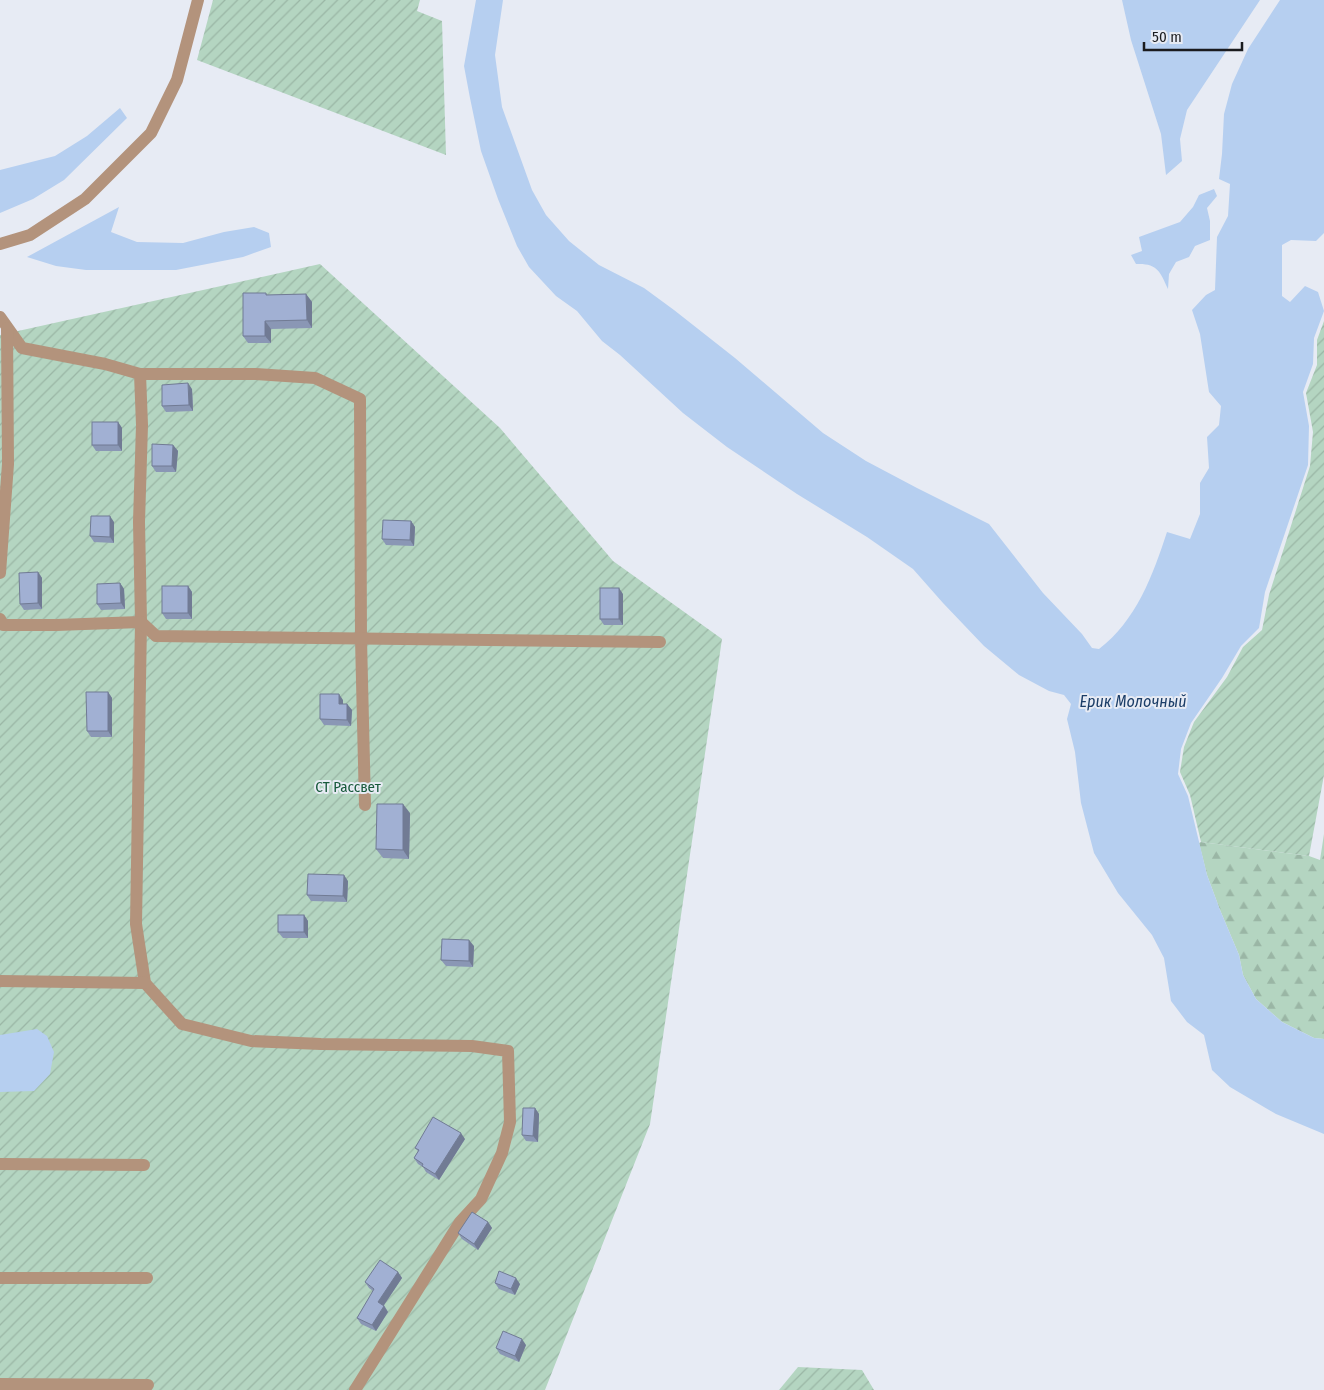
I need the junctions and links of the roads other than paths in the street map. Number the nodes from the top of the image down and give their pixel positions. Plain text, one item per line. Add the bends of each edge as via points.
1 (198, 0) edge
2 (0, 244) edge
3 (3, 322) edge
4 (140, 374) junction
5 (0, 573) edge
6 (0, 619) edge
7 (141, 622) junction
8 (361, 639) junction
9 (660, 642) dead end
10 (365, 805) dead end
11 (0, 981) edge
12 (145, 983) junction
13 (0, 1164) edge
14 (144, 1165) dead end
15 (0, 1278) edge
16 (147, 1278) dead end
17 (0, 1384) edge
18 (148, 1385) dead end
19 (355, 1390) edge

1 - 2 street via 177,80 151,134 84,200 30,235
3 - 4 street via 22,348
3 - 5 street via 8,464
4 - 7 street
4 - 8 street via 256,374 315,378 360,399
6 - 7 street via 3,625
7 - 8 street via 156,636
7 - 12 street via 136,924
8 - 9 street
8 - 10 street
11 - 12 street
12 - 19 street via 182,1024 251,1041 472,1046 508,1051 510,1122 502,1153 481,1199 460,1222
13 - 14 street
15 - 16 street
17 - 18 street

